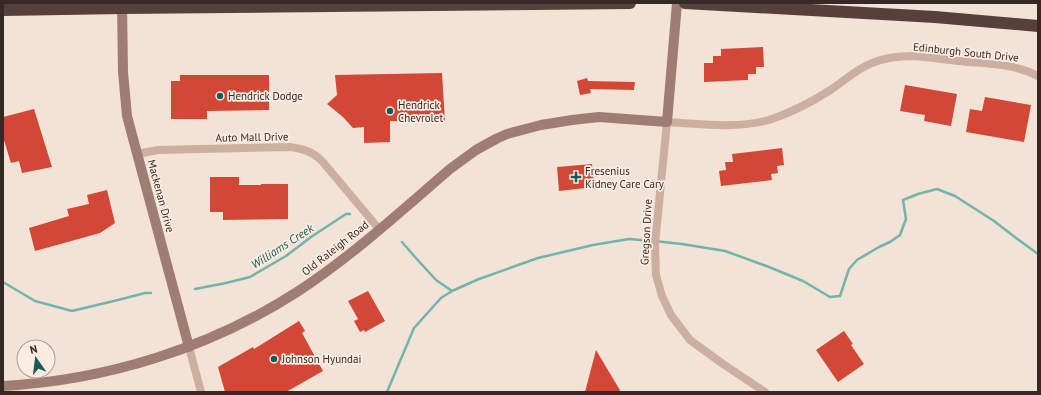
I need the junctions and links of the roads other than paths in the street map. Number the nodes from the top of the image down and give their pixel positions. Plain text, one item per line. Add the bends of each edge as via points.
1 (630, 3) edge
2 (678, 3) edge
3 (685, 3) edge
4 (122, 5) edge
5 (3, 10) edge
6 (1038, 26) edge
7 (1038, 76) edge
8 (667, 122) junction
9 (137, 154) junction
10 (379, 229) junction
11 (189, 347) junction
12 (3, 386) edge
13 (201, 392) edge
14 (765, 392) edge

1 - 4 highway
2 - 8 street, Gregson Drive
3 - 6 highway via 935,17
4 - 5 highway
4 - 9 street, Mackenan Drive via 122,72 127,116
7 - 8 street, Edinburgh South Drive via 1016,67 913,56 894,57 871,63 808,104 768,120 744,125
8 - 10 street, Old Raleigh Road via 599,118 572,120 507,134 466,156
8 - 14 street, Gregson Drive via 655,259 662,296 671,315 690,340
9 - 10 street, Auto Mall Drive via 158,150 302,148 322,161
9 - 11 street, Mackenan Drive
10 - 11 street, Old Raleigh Road via 297,292 252,318
11 - 12 street, Old Raleigh Road via 140,363 85,376
11 - 13 street, Mackenan Drive

